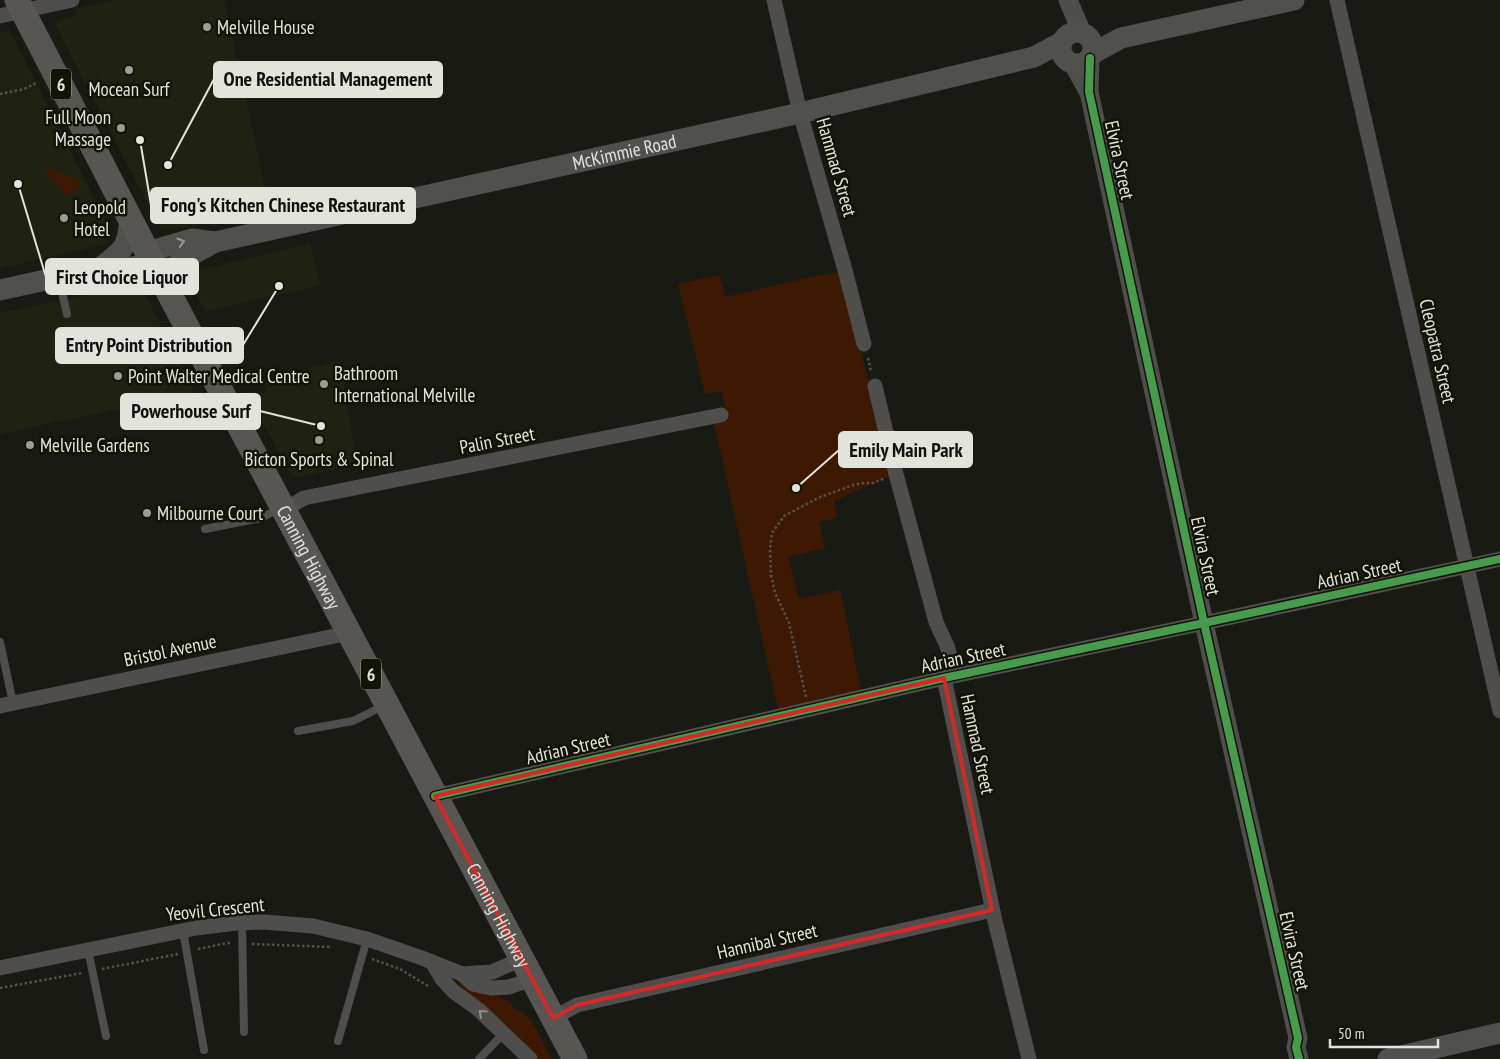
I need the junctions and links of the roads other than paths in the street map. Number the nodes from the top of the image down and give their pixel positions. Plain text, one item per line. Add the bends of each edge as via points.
1 (72, 0) edge
2 (774, 0) edge
3 (1067, 0) edge
4 (1294, 0) edge
5 (1337, 0) edge
6 (14, 9) edge
7 (1077, 47) junction
8 (800, 113) junction
9 (130, 219) junction
10 (215, 242) junction
11 (150, 258) junction
12 (100, 268) junction
13 (58, 277) junction
14 (0, 290) edge
15 (167, 290) junction
16 (66, 314) dead end
17 (864, 344) road end
18 (874, 386) road end
19 (721, 415) dead end
20 (283, 509) junction
21 (205, 529) dead end
22 (1500, 559) edge
23 (1467, 566) junction
24 (1204, 623) junction
25 (349, 632) junction
26 (0, 642) edge
27 (944, 678) junction
28 (6, 704) edge
29 (387, 704) junction
30 (1500, 712) edge
31 (298, 732) dead end
32 (435, 796) junction
33 (992, 910) junction
34 (242, 923) junction
35 (184, 931) junction
36 (367, 938) junction
37 (88, 950) junction
38 (432, 962) junction
39 (0, 968) edge
40 (527, 969) junction
41 (462, 974) junction
42 (553, 1018) junction
43 (244, 1032) dead end
44 (504, 1033) junction
45 (1500, 1033) edge
46 (106, 1036) dead end
47 (1298, 1038) junction
48 (338, 1040) dead end
49 (1500, 1044) edge
50 (204, 1050) dead end
51 (479, 1059) edge
52 (530, 1059) edge
53 (575, 1059) edge
54 (1029, 1059) edge
55 (1298, 1059) edge
56 (1308, 1059) edge
57 (1388, 1059) edge
58 (1436, 1059) edge

1 - 6 street
2 - 8 street, Hammad Street
3 - 7 street, Elvira Street
4 - 7 main road
5 - 23 street, Cleopatra Street
6 - 9 highway, Canning Highway / 6
7 - 8 main road, McKimmie Road
7 - 24 street, Elvira Street
8 - 10 main road, McKimmie Road
8 - 17 street, Hammad Street
9 - 11 highway, Canning Highway / 6
9 - 12 main road via 125,246
11 -> 10 main road, McKimmie Road via 192,239
10 - 15 main road, McKimmie Road via 181,261 170,276
11 - 12 main road, McKimmie Road via 112,271
11 - 15 highway, Canning Highway / 6
12 - 13 main road
13 - 14 main road
13 - 16 lane
15 - 20 highway, Canning Highway / 6
18 - 27 street, Hammad Street via 936,622 948,646 953,667
19 - 20 street, Palin Street via 304,498
20 - 21 lane via 261,518
20 - 25 highway, Canning Highway / 6
22 - 23 street, Adrian Street
23 - 24 street, Adrian Street
23 - 30 street, Cleopatra Street
24 - 27 street, Adrian Street
24 - 47 street, Elvira Street
25 - 28 street, Bristol Avenue
25 - 29 highway, Canning Highway / 6
26 - 28 lane
27 - 32 street, Adrian Street
27 - 33 street, Hammad Street
29 - 31 lane via 353,721
29 - 32 highway, Canning Highway / 6
32 - 40 highway, Canning Highway / 6
33 - 42 street, Hannibal Street via 577,1005
33 - 54 street, Hammad Street
34 - 35 street, Yeovil Crescent
34 - 36 street, Yeovil Crescent via 313,926
34 - 43 lane
35 - 37 street, Yeovil Crescent
35 - 50 lane
36 - 38 street, Yeovil Crescent
36 - 48 lane
37 - 39 street, Yeovil Crescent
37 - 46 lane
38 - 41 street, Yeovil Crescent
44 -> 38 street via 453,991
40 - 41 street, Yeovil Crescent
40 - 41 street, Yeovil Crescent via 508,986 492,988 473,984
40 - 42 highway, Canning Highway / 6
42 - 53 highway, Canning Highway / 6
44 - 51 lane
44 - 52 street
45 - 57 main road
47 - 55 street, Elvira Street
47 - 56 street, Elvira Street via 1305,1045
49 - 58 main road

